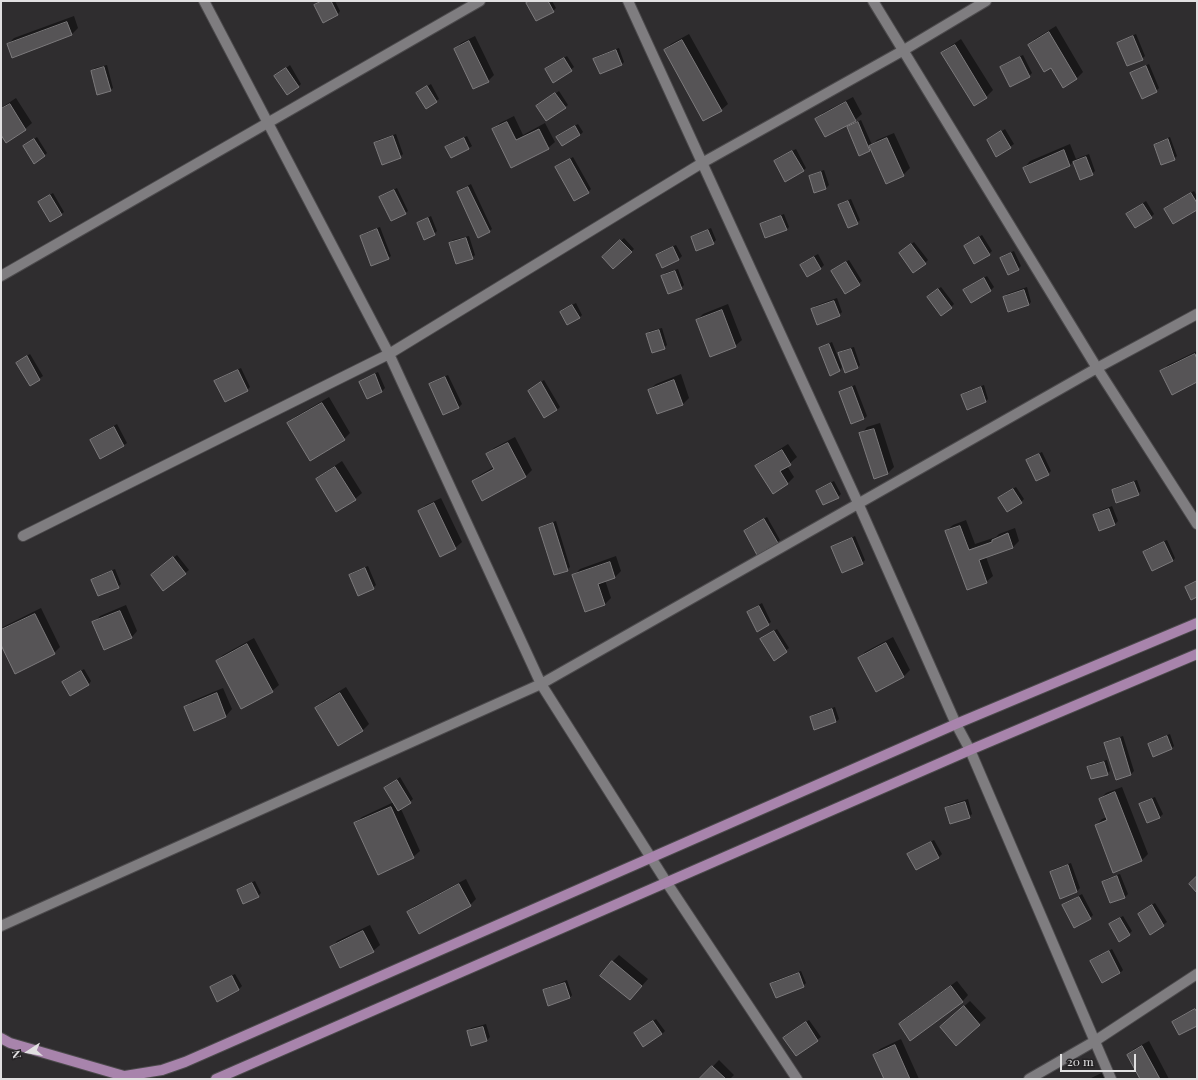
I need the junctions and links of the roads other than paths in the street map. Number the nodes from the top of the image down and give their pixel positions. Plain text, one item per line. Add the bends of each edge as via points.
1 (204, 1) edge
2 (480, 1) edge
3 (628, 1) edge
4 (874, 1) edge
5 (986, 1) edge
6 (904, 50) junction
7 (268, 123) junction
8 (702, 163) junction
9 (1, 276) edge
10 (1197, 314) edge
11 (389, 354) junction
12 (1097, 368) junction
13 (858, 503) junction
14 (1197, 524) edge
15 (23, 536) dead end
16 (1197, 623) edge
17 (1197, 654) edge
18 (541, 684) junction
19 (956, 724) junction
20 (970, 750) junction
21 (651, 857) junction
22 (667, 882) junction
23 (1, 926) edge
24 (1197, 974) edge
25 (1, 1038) edge
26 (1095, 1041) junction
27 (130, 1078) edge
28 (216, 1079) edge
29 (797, 1079) edge
30 (1029, 1079) edge
31 (1111, 1079) edge

1 - 7 street
2 - 7 street
3 - 8 street
4 - 6 street
5 - 6 street
6 - 8 street
6 - 12 street
7 - 9 street
7 - 11 street
8 - 11 street
8 - 13 street
10 - 12 street
11 - 15 street
11 - 18 street
12 - 13 street
12 - 14 street
13 - 18 street
13 - 19 street
16 - 19 main road
17 - 20 main road
18 - 21 street
18 - 23 street
19 - 20 street
19 - 21 main road
20 - 22 main road
20 - 26 street
21 - 22 street
21 - 27 main road via 184,1062
22 - 28 main road
22 - 29 street
24 - 26 street
25 - 27 main road via 10,1043
26 - 30 street
26 - 31 street

